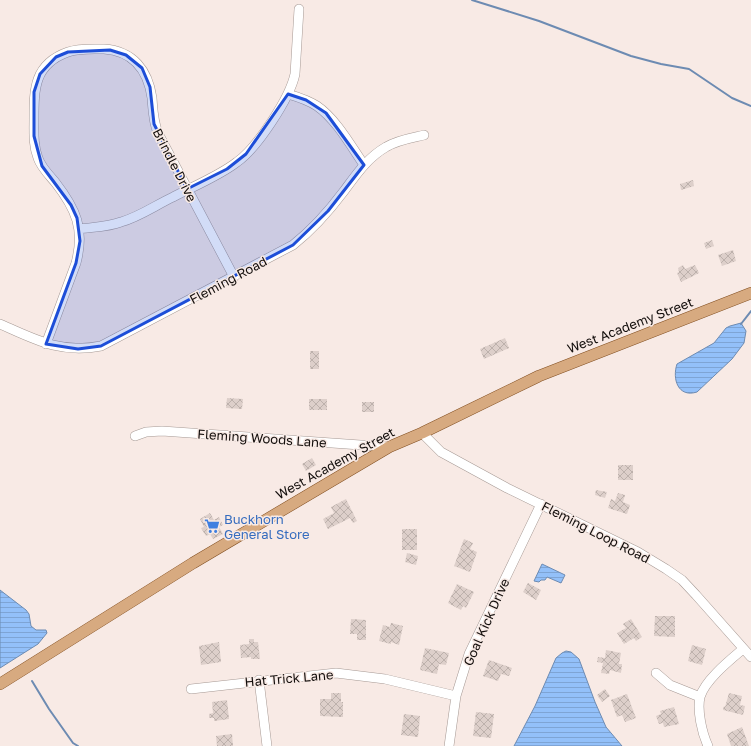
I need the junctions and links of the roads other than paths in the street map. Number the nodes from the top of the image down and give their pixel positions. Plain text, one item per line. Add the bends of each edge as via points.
1 (299, 8) dead end
2 (288, 94) junction
3 (424, 135) dead end
4 (364, 165) junction
5 (187, 189) junction
6 (80, 229) junction
7 (234, 277) junction
8 (751, 293) edge
9 (0, 324) edge
10 (46, 344) junction
11 (422, 433) junction
12 (136, 436) dead end
13 (389, 447) junction
14 (541, 504) junction
15 (743, 649) junction
16 (751, 657) edge
17 (656, 672) dead end
18 (259, 680) junction
19 (0, 684) edge
20 (191, 689) dead end
21 (456, 696) junction
22 (700, 697) junction
23 (266, 746) edge
24 (449, 746) edge
25 (708, 746) edge

1 - 2 street via 295,74
2 - 4 street via 306,100 326,113
2 - 5 street via 246,154 227,169
3 - 4 street, Fleming Road via 387,146
4 - 7 street, Fleming Road via 328,211 302,238 284,251
5 - 6 street via 122,222
5 - 6 street, Brindle Drive via 154,124 150,87 142,68 126,55 110,50 78,49 68,52 46,65 40,74 34,92 34,136 38,158 72,205
5 - 7 street, Brindle Drive
6 - 10 street, Brindle Drive via 79,253
7 - 10 street, Fleming Road via 101,346 78,349
8 - 11 main road, West Academy Street via 539,376
9 - 10 street, Fleming Road
11 - 13 main road, West Academy Street
11 - 14 street, Fleming Loop Road via 441,452
12 - 13 street, Fleming Woods Lane via 146,432 162,431
13 - 19 main road, West Academy Street via 193,563
14 - 15 street, Fleming Loop Road via 638,552 682,580
14 - 21 street, Goal Kick Drive via 469,654
15 - 16 street, Fleming Loop Road
15 - 22 street via 721,668
17 - 22 street via 670,685
18 - 20 street, Hat Trick Lane
18 - 21 street, Hat Trick Lane via 336,673 385,679
18 - 23 street
21 - 24 street, Goal Kick Drive
22 - 25 street via 700,721

